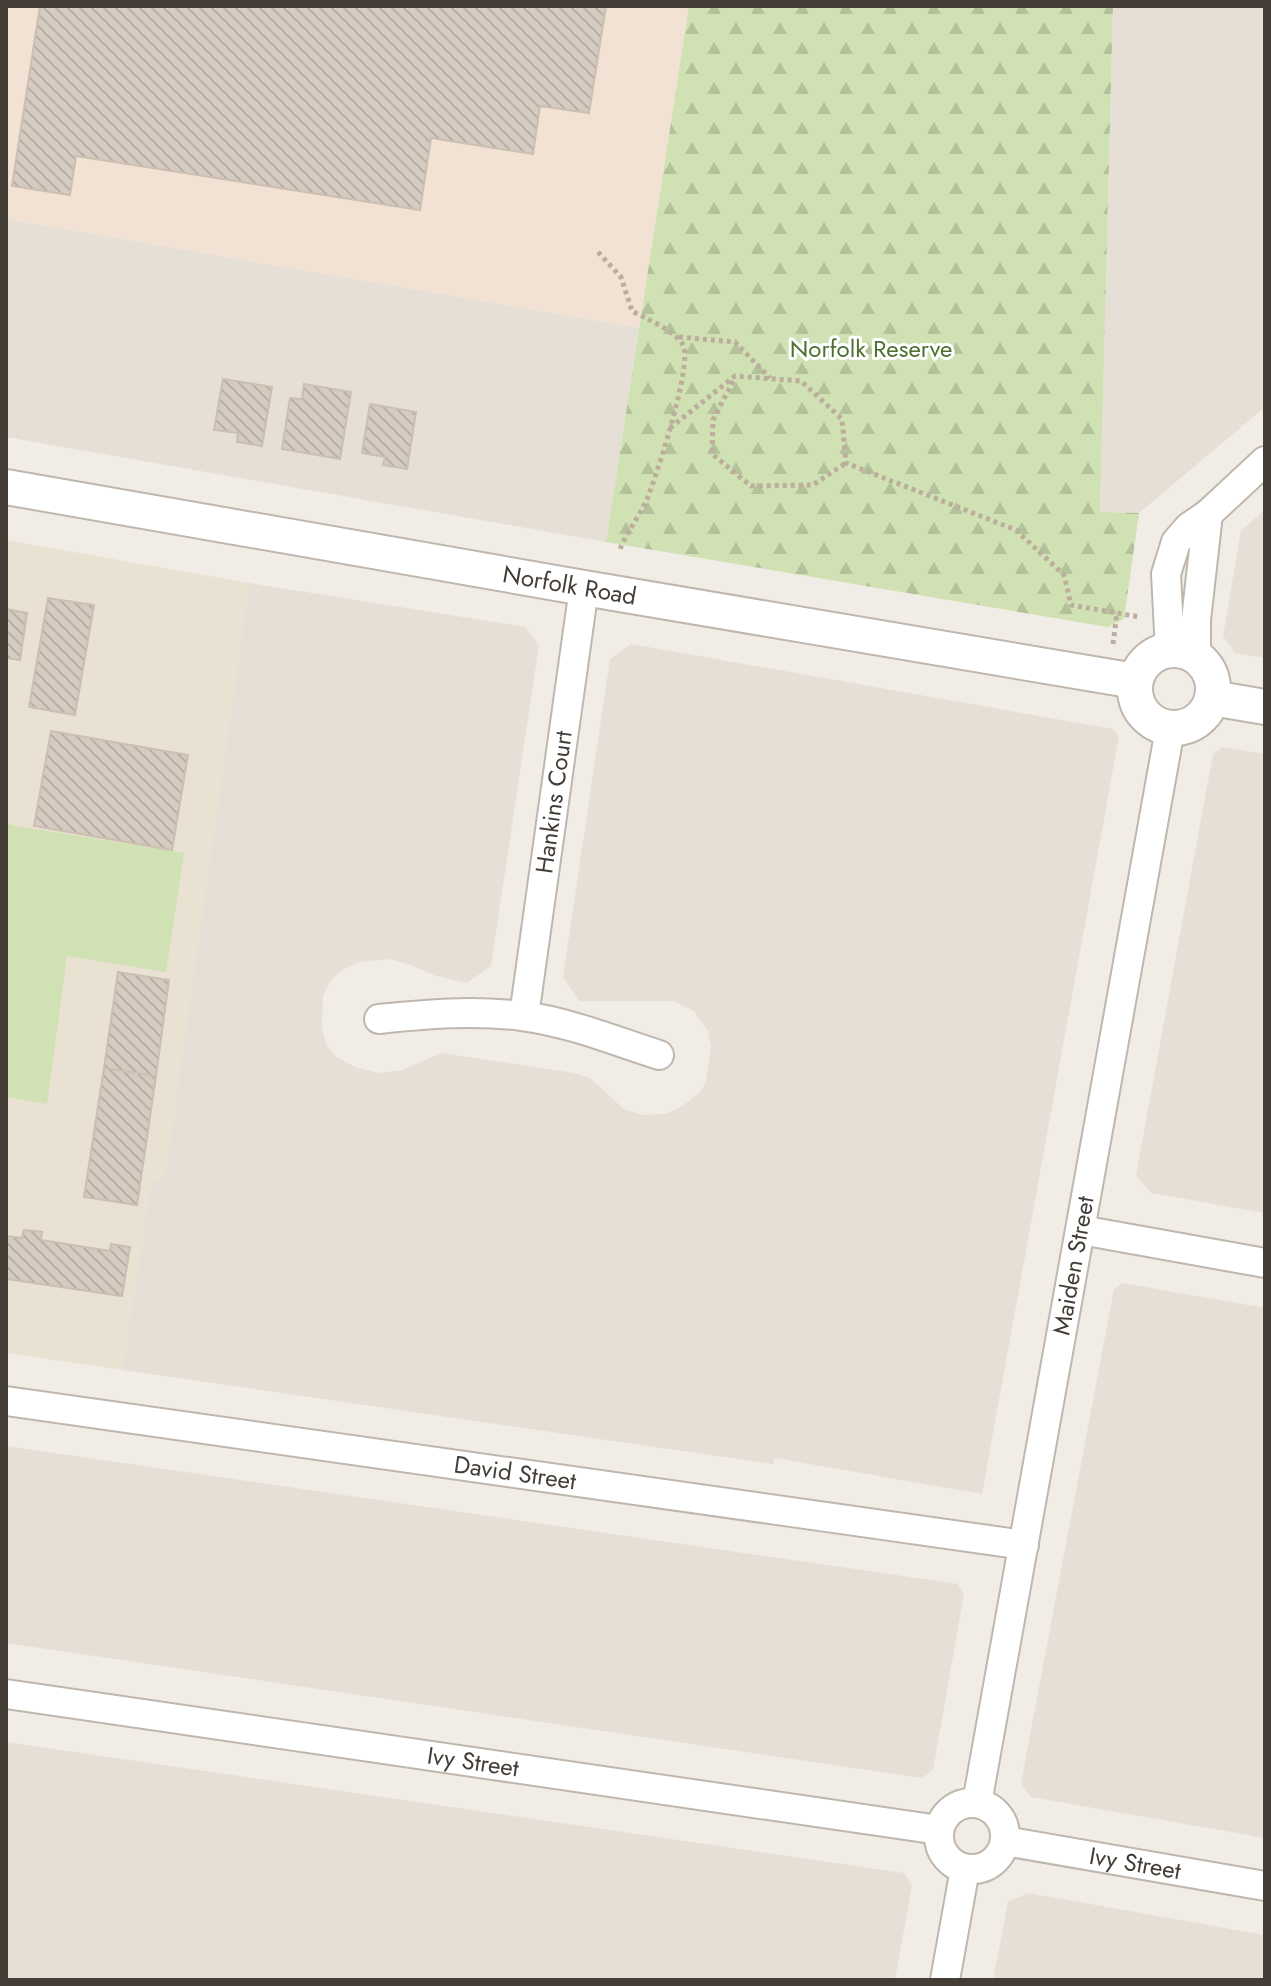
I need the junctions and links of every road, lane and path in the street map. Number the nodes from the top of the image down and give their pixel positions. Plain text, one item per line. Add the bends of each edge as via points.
1 (598, 252) dead end
2 (678, 337) junction
3 (735, 376) junction
4 (771, 378) junction
5 (670, 428) junction
6 (1265, 461) edge
7 (846, 463) junction
8 (6, 487) edge
9 (620, 549) dead end
10 (584, 588) junction
11 (1117, 613) junction
12 (1146, 618) dead end
13 (1113, 645) dead end
14 (1183, 654) junction
15 (1135, 681) junction
16 (1212, 698) junction
17 (1265, 707) edge
18 (1170, 729) junction
19 (524, 1016) junction
20 (379, 1019) dead end
21 (659, 1055) dead end
22 (1081, 1230) junction
23 (1265, 1263) edge
24 (6, 1401) edge
25 (1024, 1545) junction
26 (6, 1694) edge
27 (977, 1803) junction
28 (939, 1830) junction
29 (1005, 1841) junction
30 (965, 1869) junction
31 (1265, 1886) edge
32 (945, 1980) edge

1 - 2 path via 621,277 632,311
2 - 4 path via 735,342
2 - 5 path via 685,363
3 - 4 path
3 - 5 path
3 - 7 path via 713,420 712,454 751,486 813,485
4 - 7 path via 801,381 842,419
5 - 9 path via 648,497
6 - 14 street via 1189,527 1170,556 1166,574
7 - 11 path via 1016,530 1064,575 1071,605
8 - 10 street, Norfolk Road
10 - 15 street, Norfolk Road
10 - 19 street, Hankins Court
11 - 12 path
11 - 13 path
14 - 15 street via 1147,660
14 - 16 street via 1203,663 1212,679
15 - 18 street via 1134,694 1146,718
16 - 17 street
16 - 18 street via 1202,717
18 - 22 street, Maiden Street
19 - 20 street via 466,1012
19 - 21 street
22 - 23 street
22 - 25 street, Maiden Street
24 - 25 street, David Street
25 - 27 street, Maiden Street
26 - 28 street, Ivy Street
27 - 28 street via 948,1812
27 - 29 street via 1002,1821
28 - 30 street via 947,1860
29 - 30 street via 987,1867
29 - 31 street, Ivy Street
30 - 32 street

